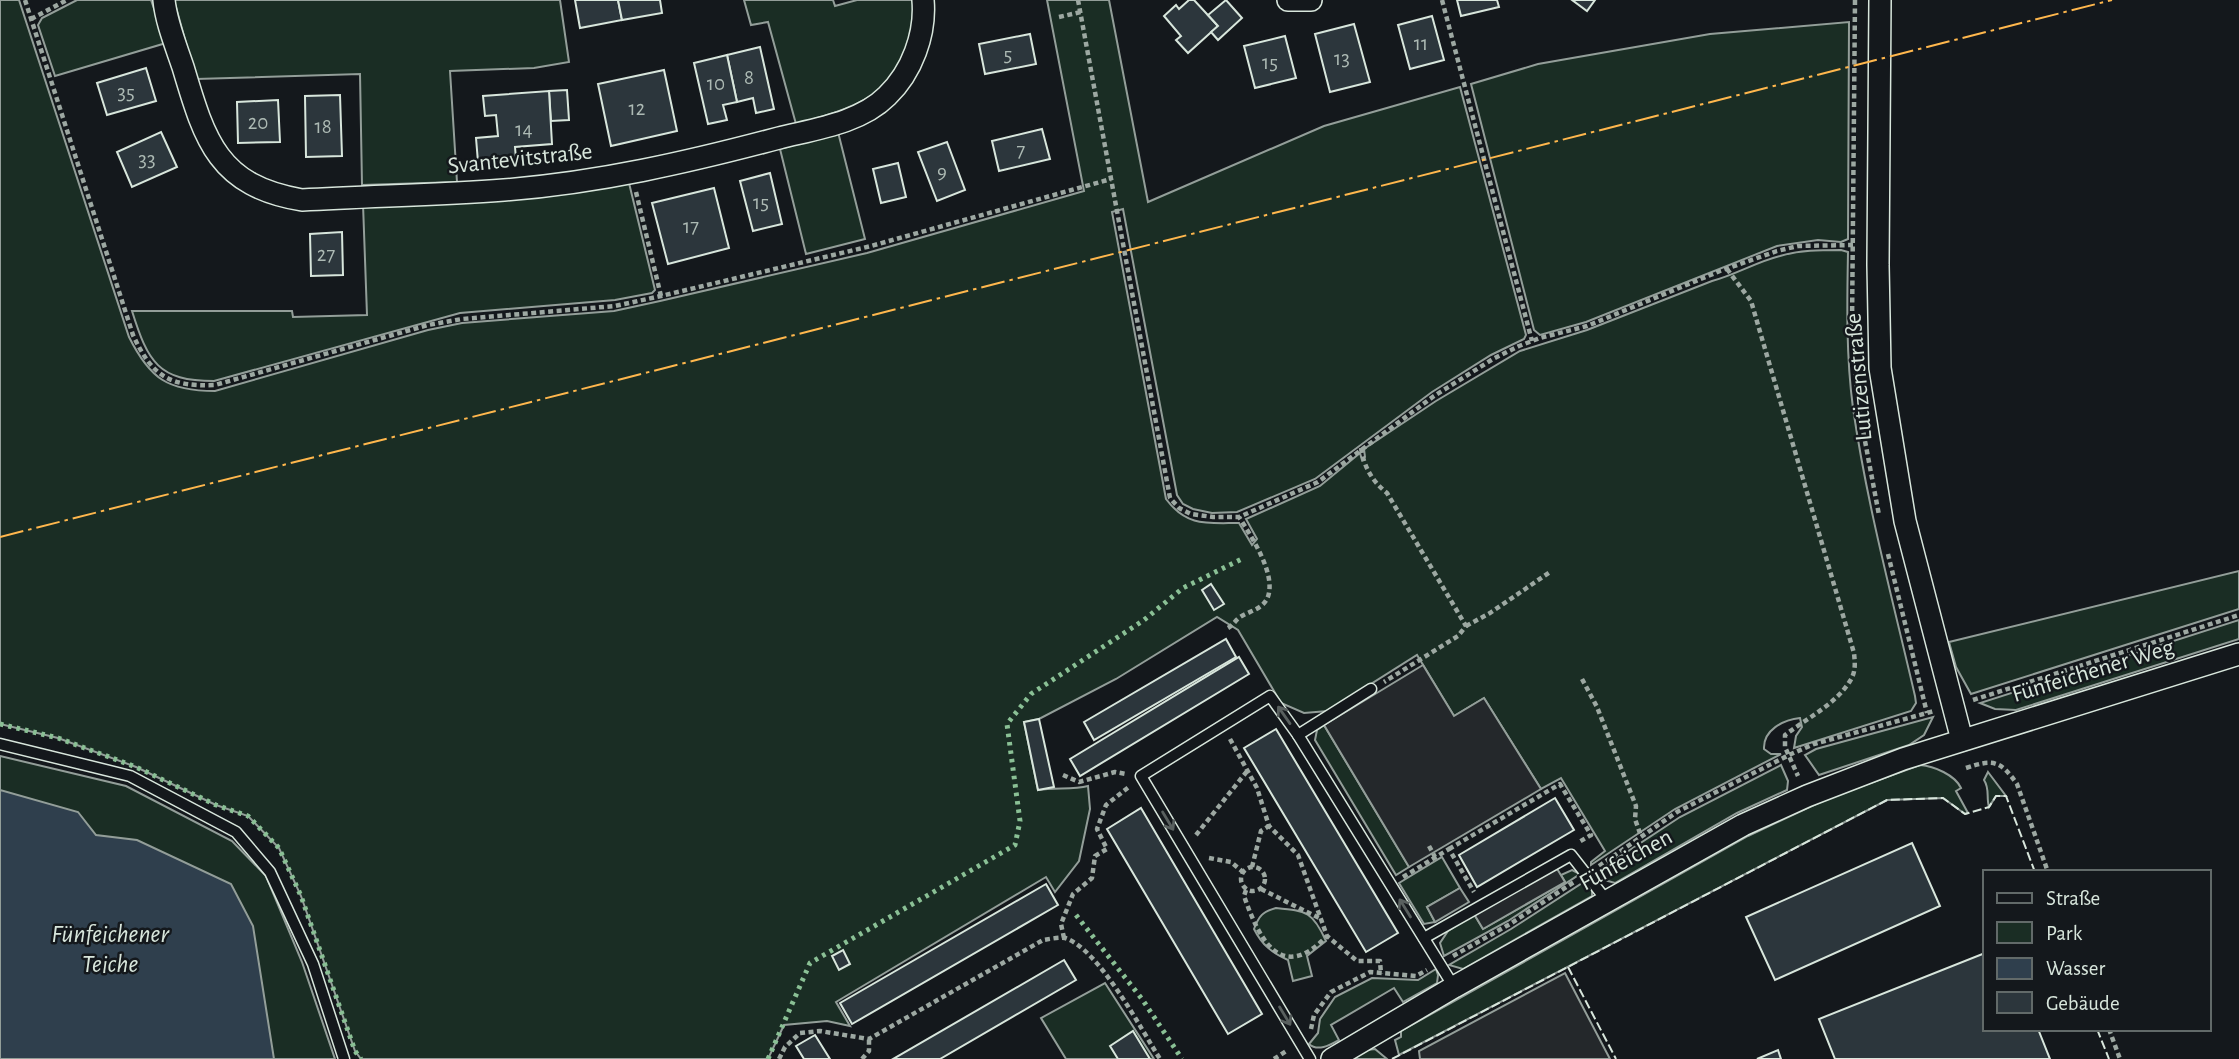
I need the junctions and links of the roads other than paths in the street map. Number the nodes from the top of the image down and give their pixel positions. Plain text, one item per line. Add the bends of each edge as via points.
1 (164, 0) edge
2 (923, 0) edge
3 (1287, 0) edge
4 (1311, 0) edge
5 (1880, 0) edge
6 (2239, 654) edge
7 (1371, 690) road end
8 (1298, 735) junction
9 (1962, 740) junction
10 (0, 744) edge
11 (1607, 901) junction
12 (1424, 938) junction
13 (1454, 987) junction
14 (344, 1059) edge
15 (1310, 1059) edge
16 (1332, 1059) edge

1 - 2 street, Svantevitstraße via 199,120 220,158 246,182 273,195 302,200 505,190 632,173 858,116 886,97 905,74 919,43
3 - 4 street
5 - 9 street, Lutizenstraße via 1880,368 1905,521
6 - 9 street, Fünfeichener Weg
7 - 8 lane
12 -> 8 lane
8 -> 15 lane via 1270,696 1141,776
9 - 11 street, Fünfeichen via 1823,789 1743,825
10 - 14 lane via 130,776 236,832 270,872 313,964
11 - 12 lane via 1571,855
11 - 13 street, Fünfeichen
12 - 13 lane
13 - 16 street, Fünfeichen

